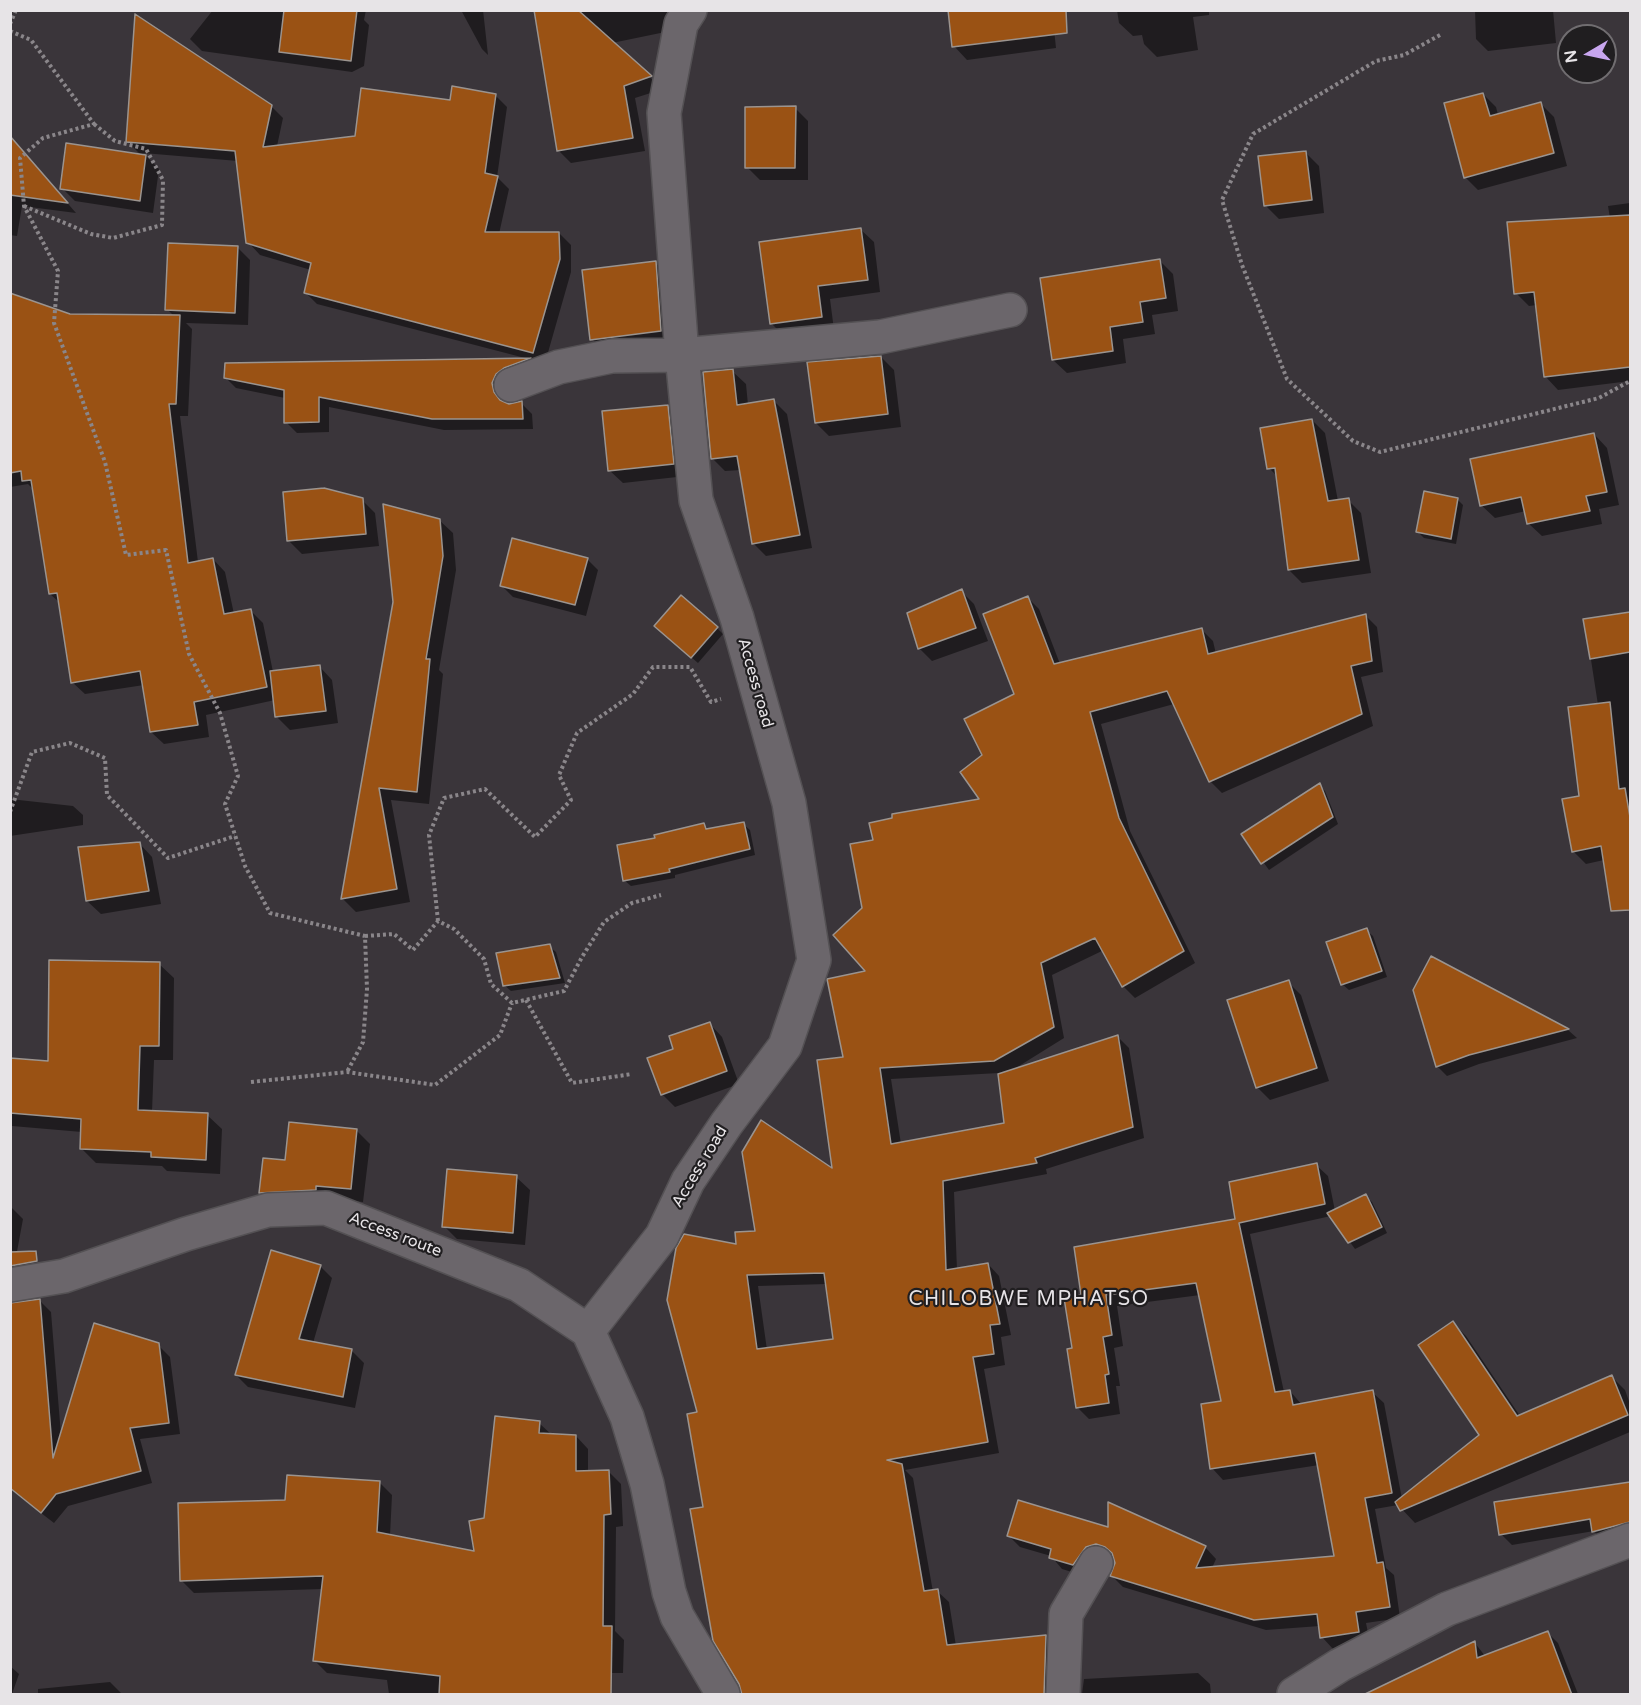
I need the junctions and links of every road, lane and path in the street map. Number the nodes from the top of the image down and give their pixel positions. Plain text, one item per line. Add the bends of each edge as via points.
1 (16, 10) edge
2 (690, 10) edge
3 (10, 24) edge
4 (10, 31) edge
5 (1440, 35) dead end
6 (94, 124) junction
7 (24, 206) junction
8 (1010, 310) dead end
9 (682, 355) junction
10 (1630, 381) edge
11 (510, 385) dead end
12 (753, 675) junction
13 (10, 812) edge
14 (235, 836) junction
15 (662, 895) dead end
16 (438, 921) junction
17 (365, 936) junction
18 (526, 1000) junction
19 (512, 1003) junction
20 (347, 1072) junction
21 (632, 1074) dead end
22 (251, 1082) dead end
23 (10, 1286) edge
24 (588, 1331) junction
25 (1630, 1540) edge
26 (1096, 1563) dead end
27 (723, 1695) edge
28 (1063, 1695) edge
29 (1294, 1695) edge

1 - 3 path
2 - 9 street, Access road via 681,24 664,113
4 - 6 path via 31,40
5 - 10 path via 1404,55 1376,61 1253,134 1222,200 1242,265 1287,379 1353,441 1380,452 1599,398
6 - 7 path via 43,138 20,158
6 - 7 path via 115,141 146,149 164,180 162,225 113,238 91,234
7 - 14 path via 58,271 54,323 105,462 126,555 166,550 189,654 220,713 238,776 225,804
8 - 9 street via 880,337
9 - 11 street via 612,356 559,367
9 - 12 street, Access road via 696,500
12 - 16 path via 740,694 711,702 690,667 653,667 633,694 577,733 559,775 571,800 535,837 485,789 444,798 429,835
12 - 24 street, Access road via 789,803 814,960 785,1046 688,1181 662,1236
13 - 14 path via 32,752 70,743 105,758 107,795 168,858
14 - 17 path via 245,866 270,913
15 - 18 path via 632,903 604,922 564,991
16 - 17 path via 414,950 394,934
16 - 19 path via 454,929 484,959 491,984
17 - 20 path via 363,1042
18 - 19 path
18 - 21 path via 572,1083
19 - 20 path via 500,1035 435,1085
20 - 22 path
23 - 24 street, Access route via 64,1276 268,1210 326,1208 519,1285
24 - 27 street via 627,1417 647,1484 677,1616
25 - 29 street via 1447,1609 1340,1665
26 - 28 street via 1066,1614

